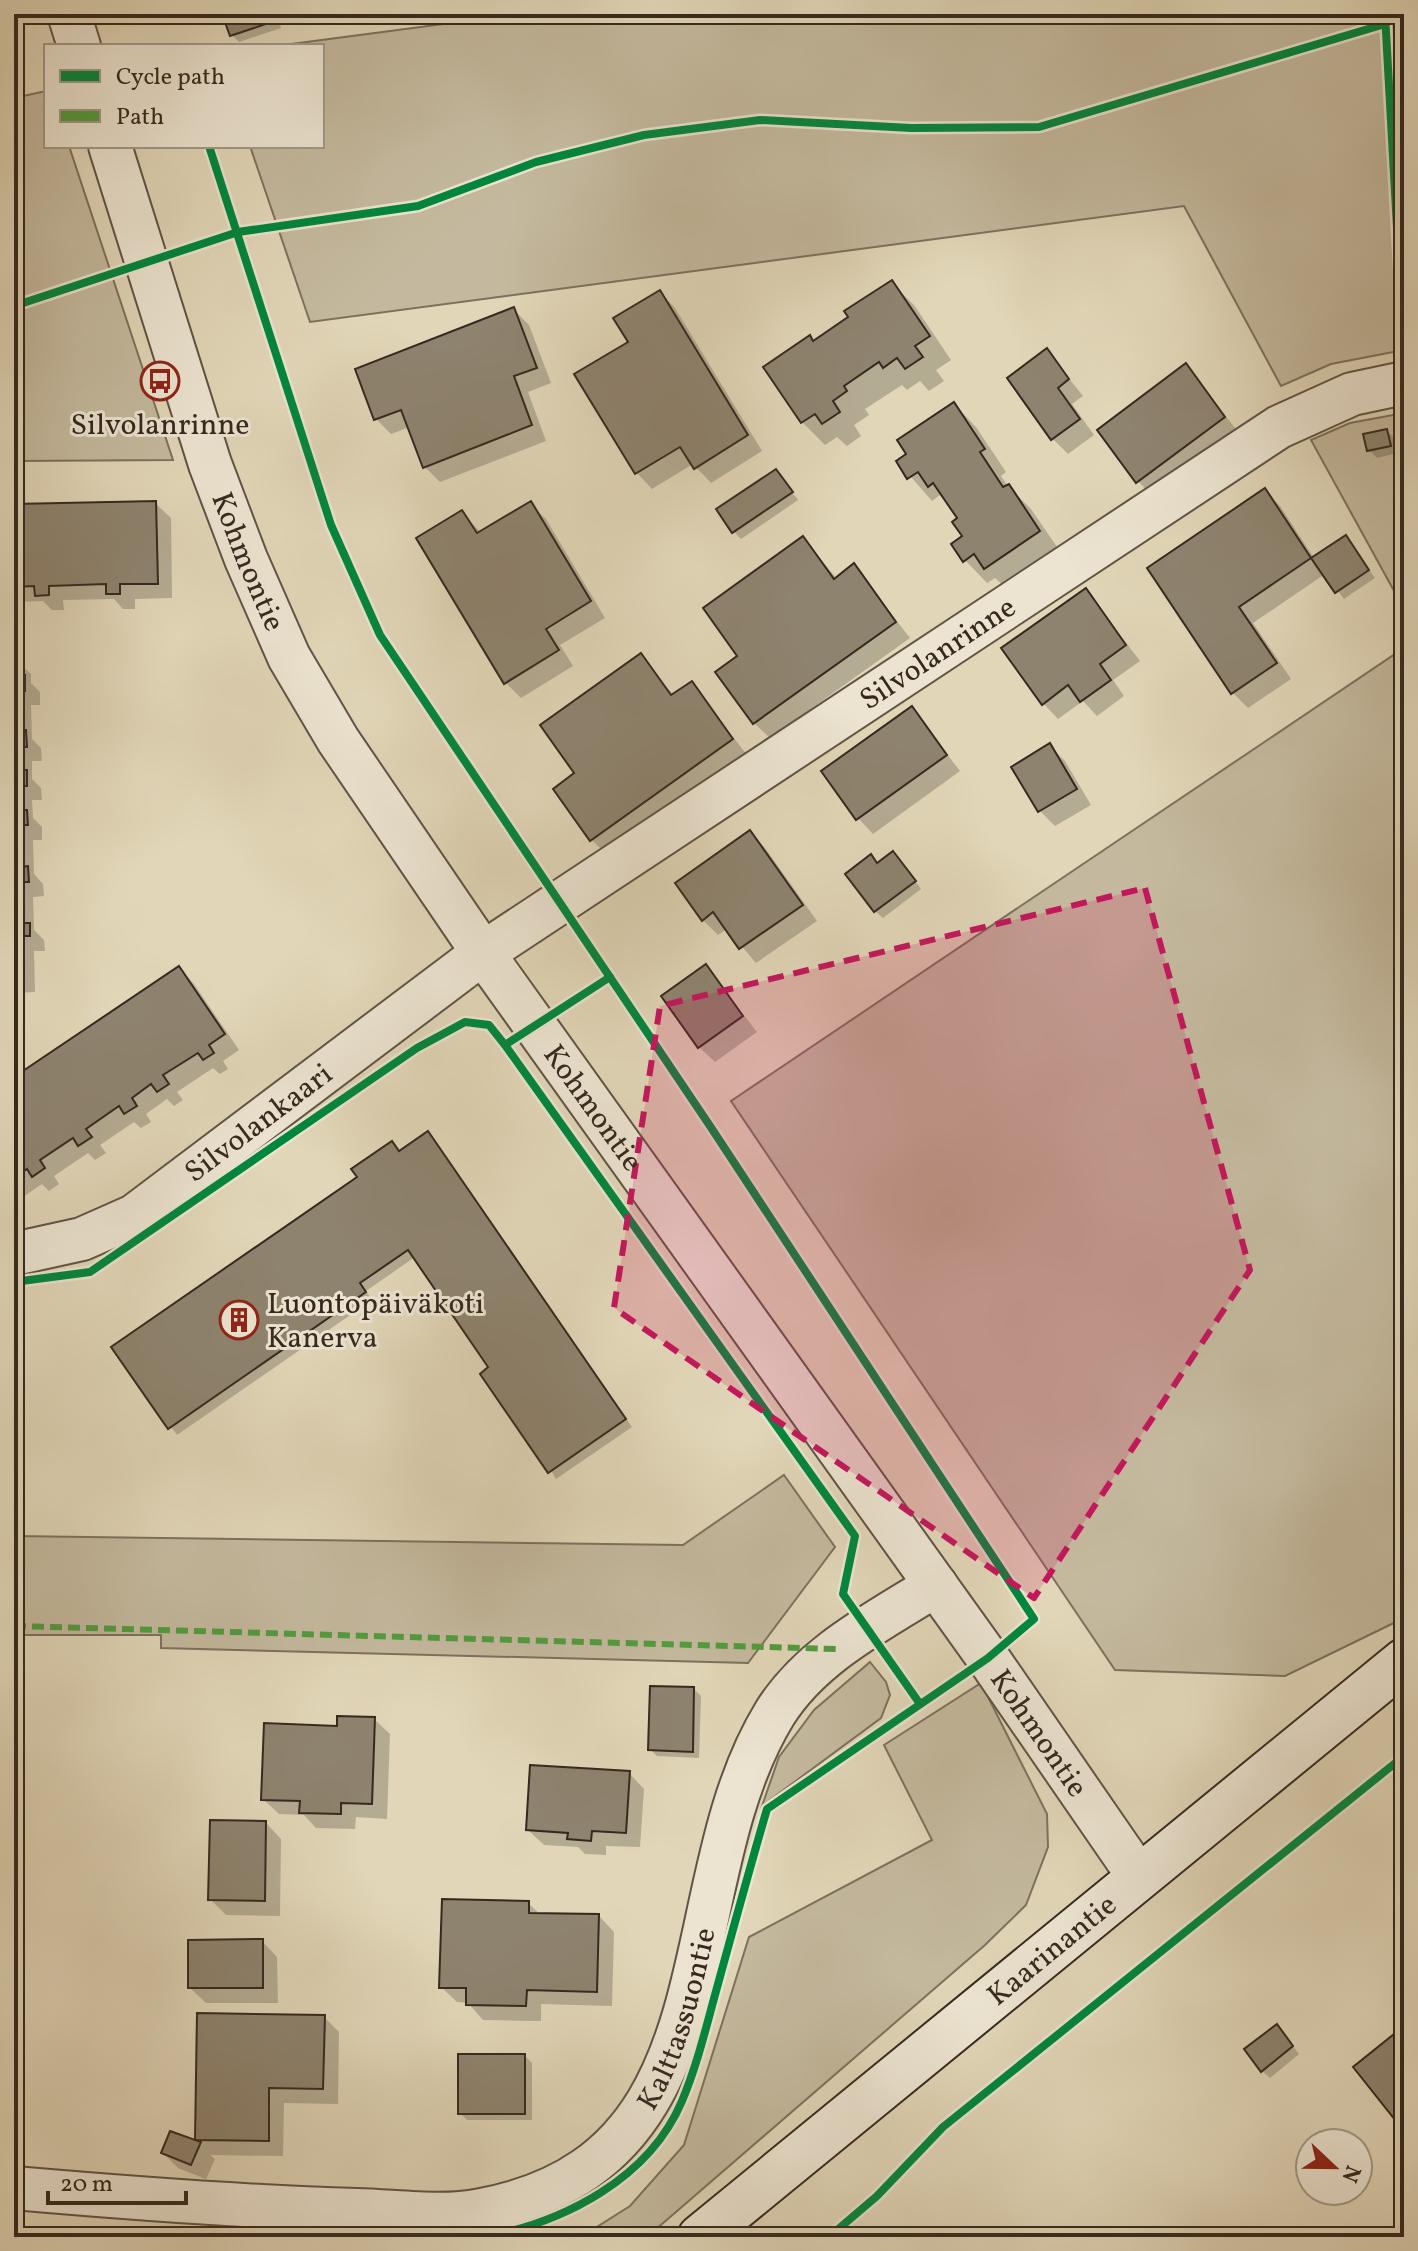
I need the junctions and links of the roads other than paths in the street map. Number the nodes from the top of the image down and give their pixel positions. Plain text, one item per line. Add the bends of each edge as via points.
1 (69, 14) edge
2 (78, 44) edge
3 (111, 148) edge
4 (1404, 383) edge
5 (483, 953) junction
6 (14, 1254) edge
7 (936, 1585) junction
8 (1404, 1661) edge
9 (1139, 1877) junction
10 (14, 2188) edge
11 (700, 2237) edge

1 - 2 street
3 - 5 street, Kohmontie via 210,464 289,657 338,740
4 - 5 street, Silvolanrinne via 1352,394 1279,427
5 - 6 street, Silvolankaari via 134,1216 82,1239
5 - 7 street, Kohmontie
7 - 9 street, Kohmontie
7 - 10 street, Kalttassuontie via 837,1649 801,1678 775,1713 738,1799 668,2061 646,2109 596,2164 523,2201 477,2211 251,2208
8 - 9 main road, Kaarinantie
9 - 11 main road, Kaarinantie

